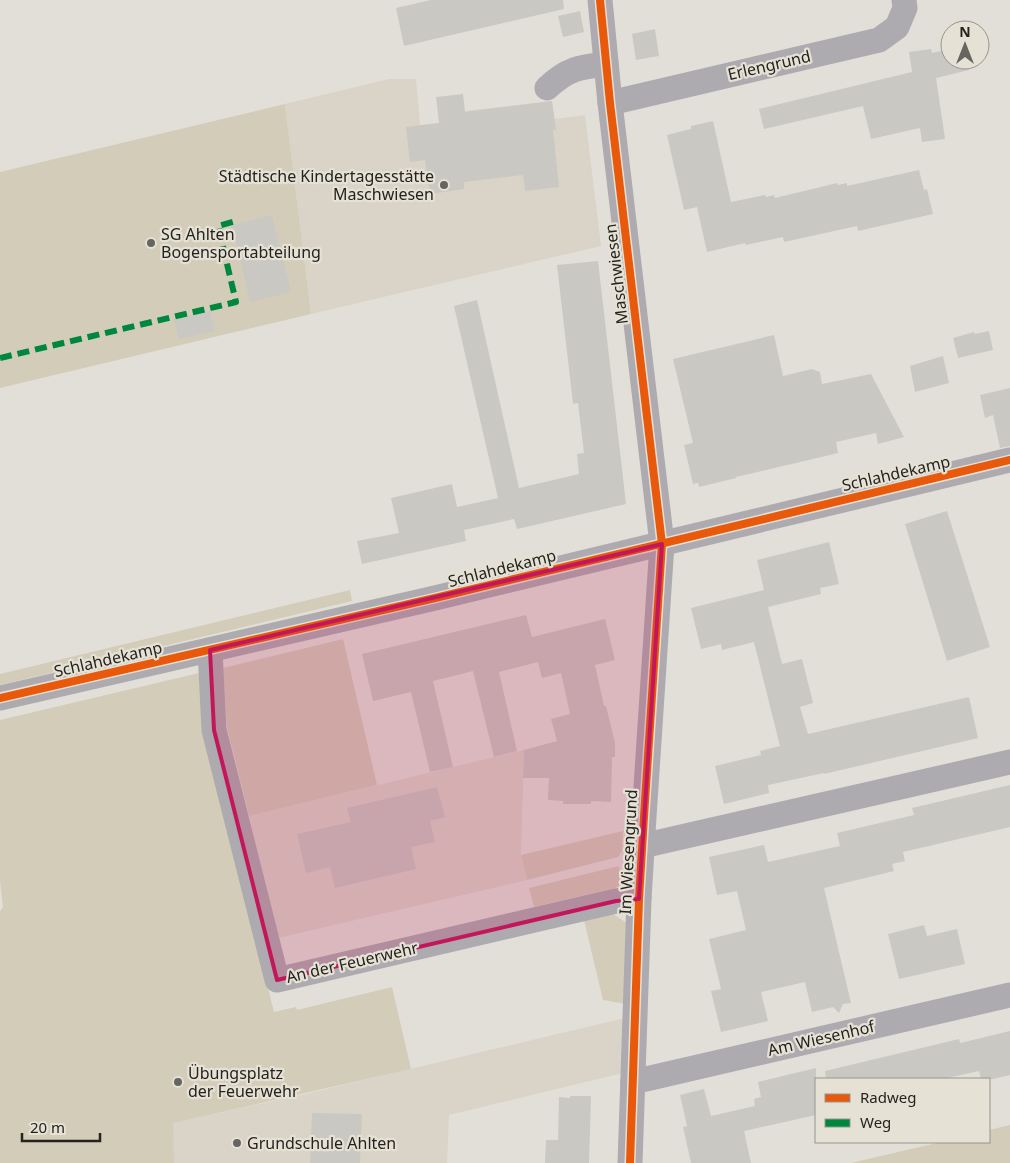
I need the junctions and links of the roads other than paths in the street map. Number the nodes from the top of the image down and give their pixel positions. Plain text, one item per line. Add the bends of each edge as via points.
1 (600, 0) edge
2 (904, 0) edge
3 (606, 64) junction
4 (547, 88) dead end
5 (610, 103) junction
6 (1010, 460) edge
7 (662, 544) junction
8 (210, 650) junction
9 (0, 698) edge
10 (1010, 762) edge
11 (642, 846) junction
12 (639, 899) junction
13 (1010, 995) edge
14 (633, 1082) junction
15 (630, 1163) edge

1 - 3 street, Maschwiesen
2 - 5 street, Erlengrund via 905,8 897,27 879,40
3 - 4 street via 564,73
3 - 5 street, Maschwiesen
5 - 7 street, Maschwiesen
6 - 7 street, Schlahdekamp
7 - 8 street, Schlahdekamp
7 - 11 street, Im Wiesengrund
8 - 9 street, Schlahdekamp
8 - 12 street, An der Feuerwehr via 214,730 277,980 616,900
10 - 11 street
11 - 12 street, Im Wiesengrund
12 - 14 street, Im Wiesengrund
13 - 14 street, Am Wiesenhof
14 - 15 street, Im Wiesengrund

